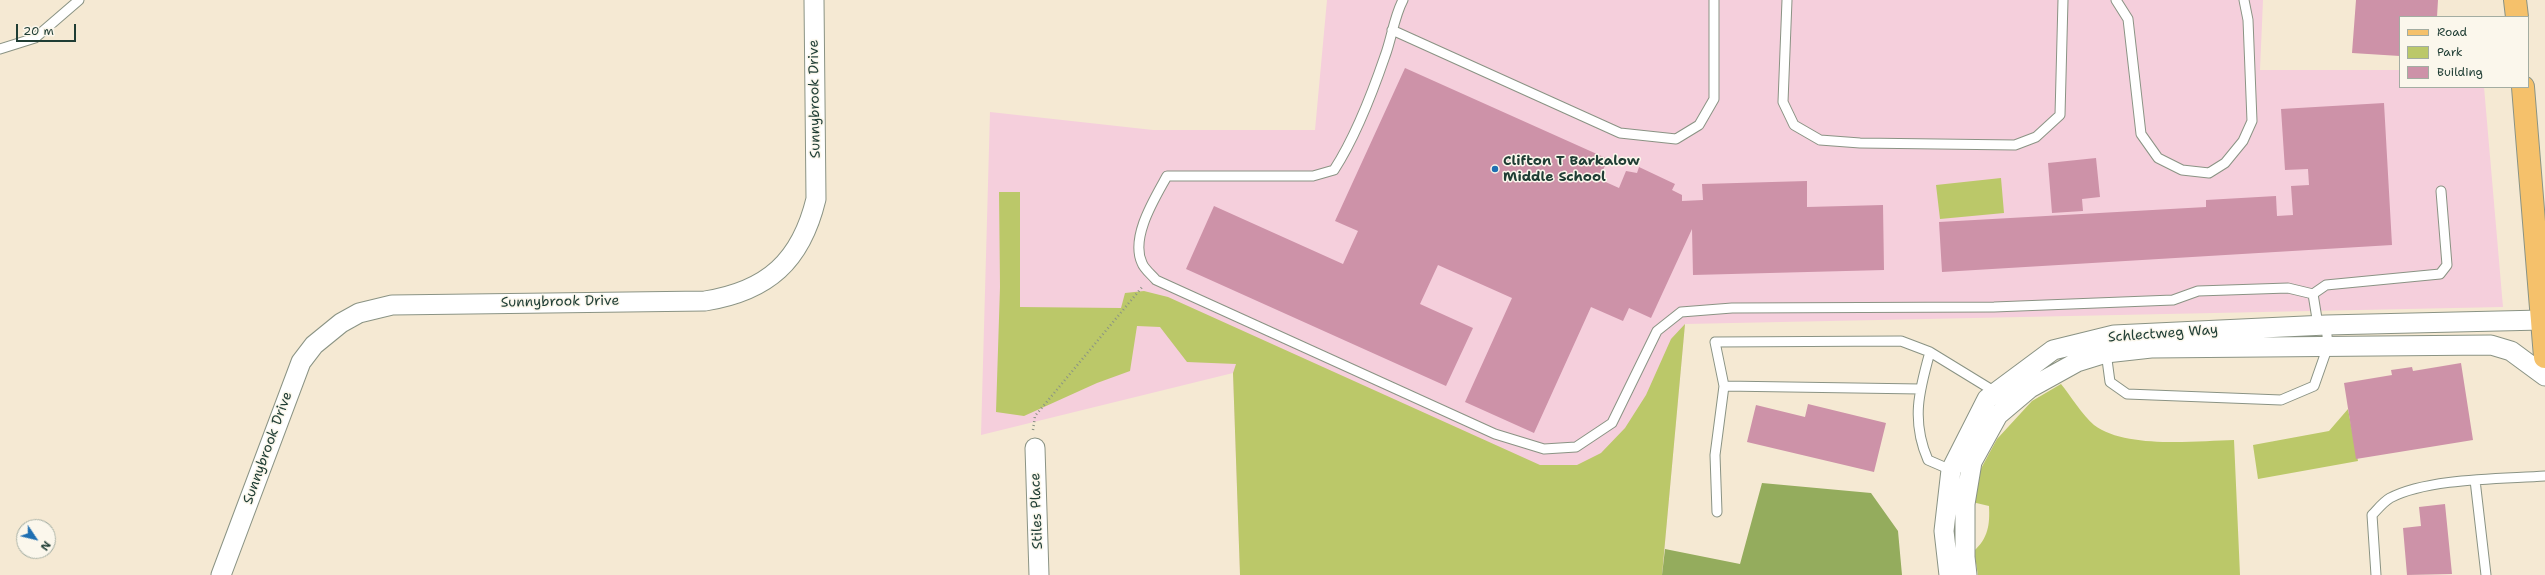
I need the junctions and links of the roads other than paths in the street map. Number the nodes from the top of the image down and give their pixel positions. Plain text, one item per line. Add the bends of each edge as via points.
1 (78, 0) edge
2 (814, 0) edge
3 (1403, 0) edge
4 (1714, 0) edge
5 (1787, 0) edge
6 (2063, 0) edge
7 (2116, 0) edge
8 (2244, 0) edge
9 (2515, 0) edge
10 (2517, 16) edge
11 (1392, 30) junction
12 (0, 49) edge
13 (2523, 88) edge
14 (2441, 191) dead end
15 (2313, 294) junction
16 (2542, 320) junction
17 (2322, 325) junction
18 (2105, 346) junction
19 (2328, 346) junction
20 (1930, 352) junction
21 (2545, 357) edge
22 (2545, 376) edge
23 (1724, 386) junction
24 (1920, 389) junction
25 (2003, 399) junction
26 (1035, 448) road end
27 (1951, 470) junction
28 (2545, 476) edge
29 (2475, 480) junction
30 (1717, 512) dead end
31 (221, 575) edge
32 (1039, 575) edge
33 (1950, 575) edge
34 (1967, 575) edge
35 (2376, 575) edge
36 (2486, 575) edge

1 - 12 lane via 35,38
2 - 31 street, Sunnybrook Drive via 816,199 803,239 779,270 750,290 730,297 705,301 392,304 369,309 347,320 325,334 301,362
3 - 11 lane
4 - 11 lane via 1714,99 1699,125 1676,139 1620,133
5 - 6 lane via 1783,102 1794,125 1820,140 2015,145 2036,137 2060,115
7 - 8 lane via 2128,19 2141,134 2158,158 2182,170 2209,173 2225,163 2243,141 2252,121 2248,20
9 - 10 main road
11 - 15 lane via 1385,55 1348,149 1334,170 1313,176 1167,176 1146,214 1138,247 1142,263 1156,280 1495,434 1544,449 1576,447 1612,423 1657,332 1681,312 1732,308 1994,307 2173,300 2198,291 2288,288
13 - 16 main road
14 - 15 lane via 2447,266 2440,274 2326,285
15 - 17 lane
16 - 17 street, Schlectweg Way
16 - 21 main road
17 - 18 street, Schlectweg Way via 2114,335
17 - 19 lane
18 - 19 street, Schlectweg Way
18 - 19 lane via 2110,382 2127,394 2282,400 2314,386
18 - 25 street, Schlectweg Way via 2053,350
19 - 22 street, Schlectweg Way via 2491,345 2511,351
20 - 23 lane via 1901,341 1715,342
20 - 24 lane
20 - 25 lane
23 - 24 lane
23 - 30 lane via 1715,455
24 - 27 lane via 1918,397 1921,443 1928,460
25 - 27 street, Schlectweg Way via 1987,399
25 - 34 street, Schlectweg Way via 1998,415 1972,462 1965,504
26 - 32 street, Stiles Place
27 - 33 street, Schlectweg Way via 1944,531
28 - 29 lane
29 - 35 lane via 2426,487 2389,498 2372,515
29 - 36 lane

